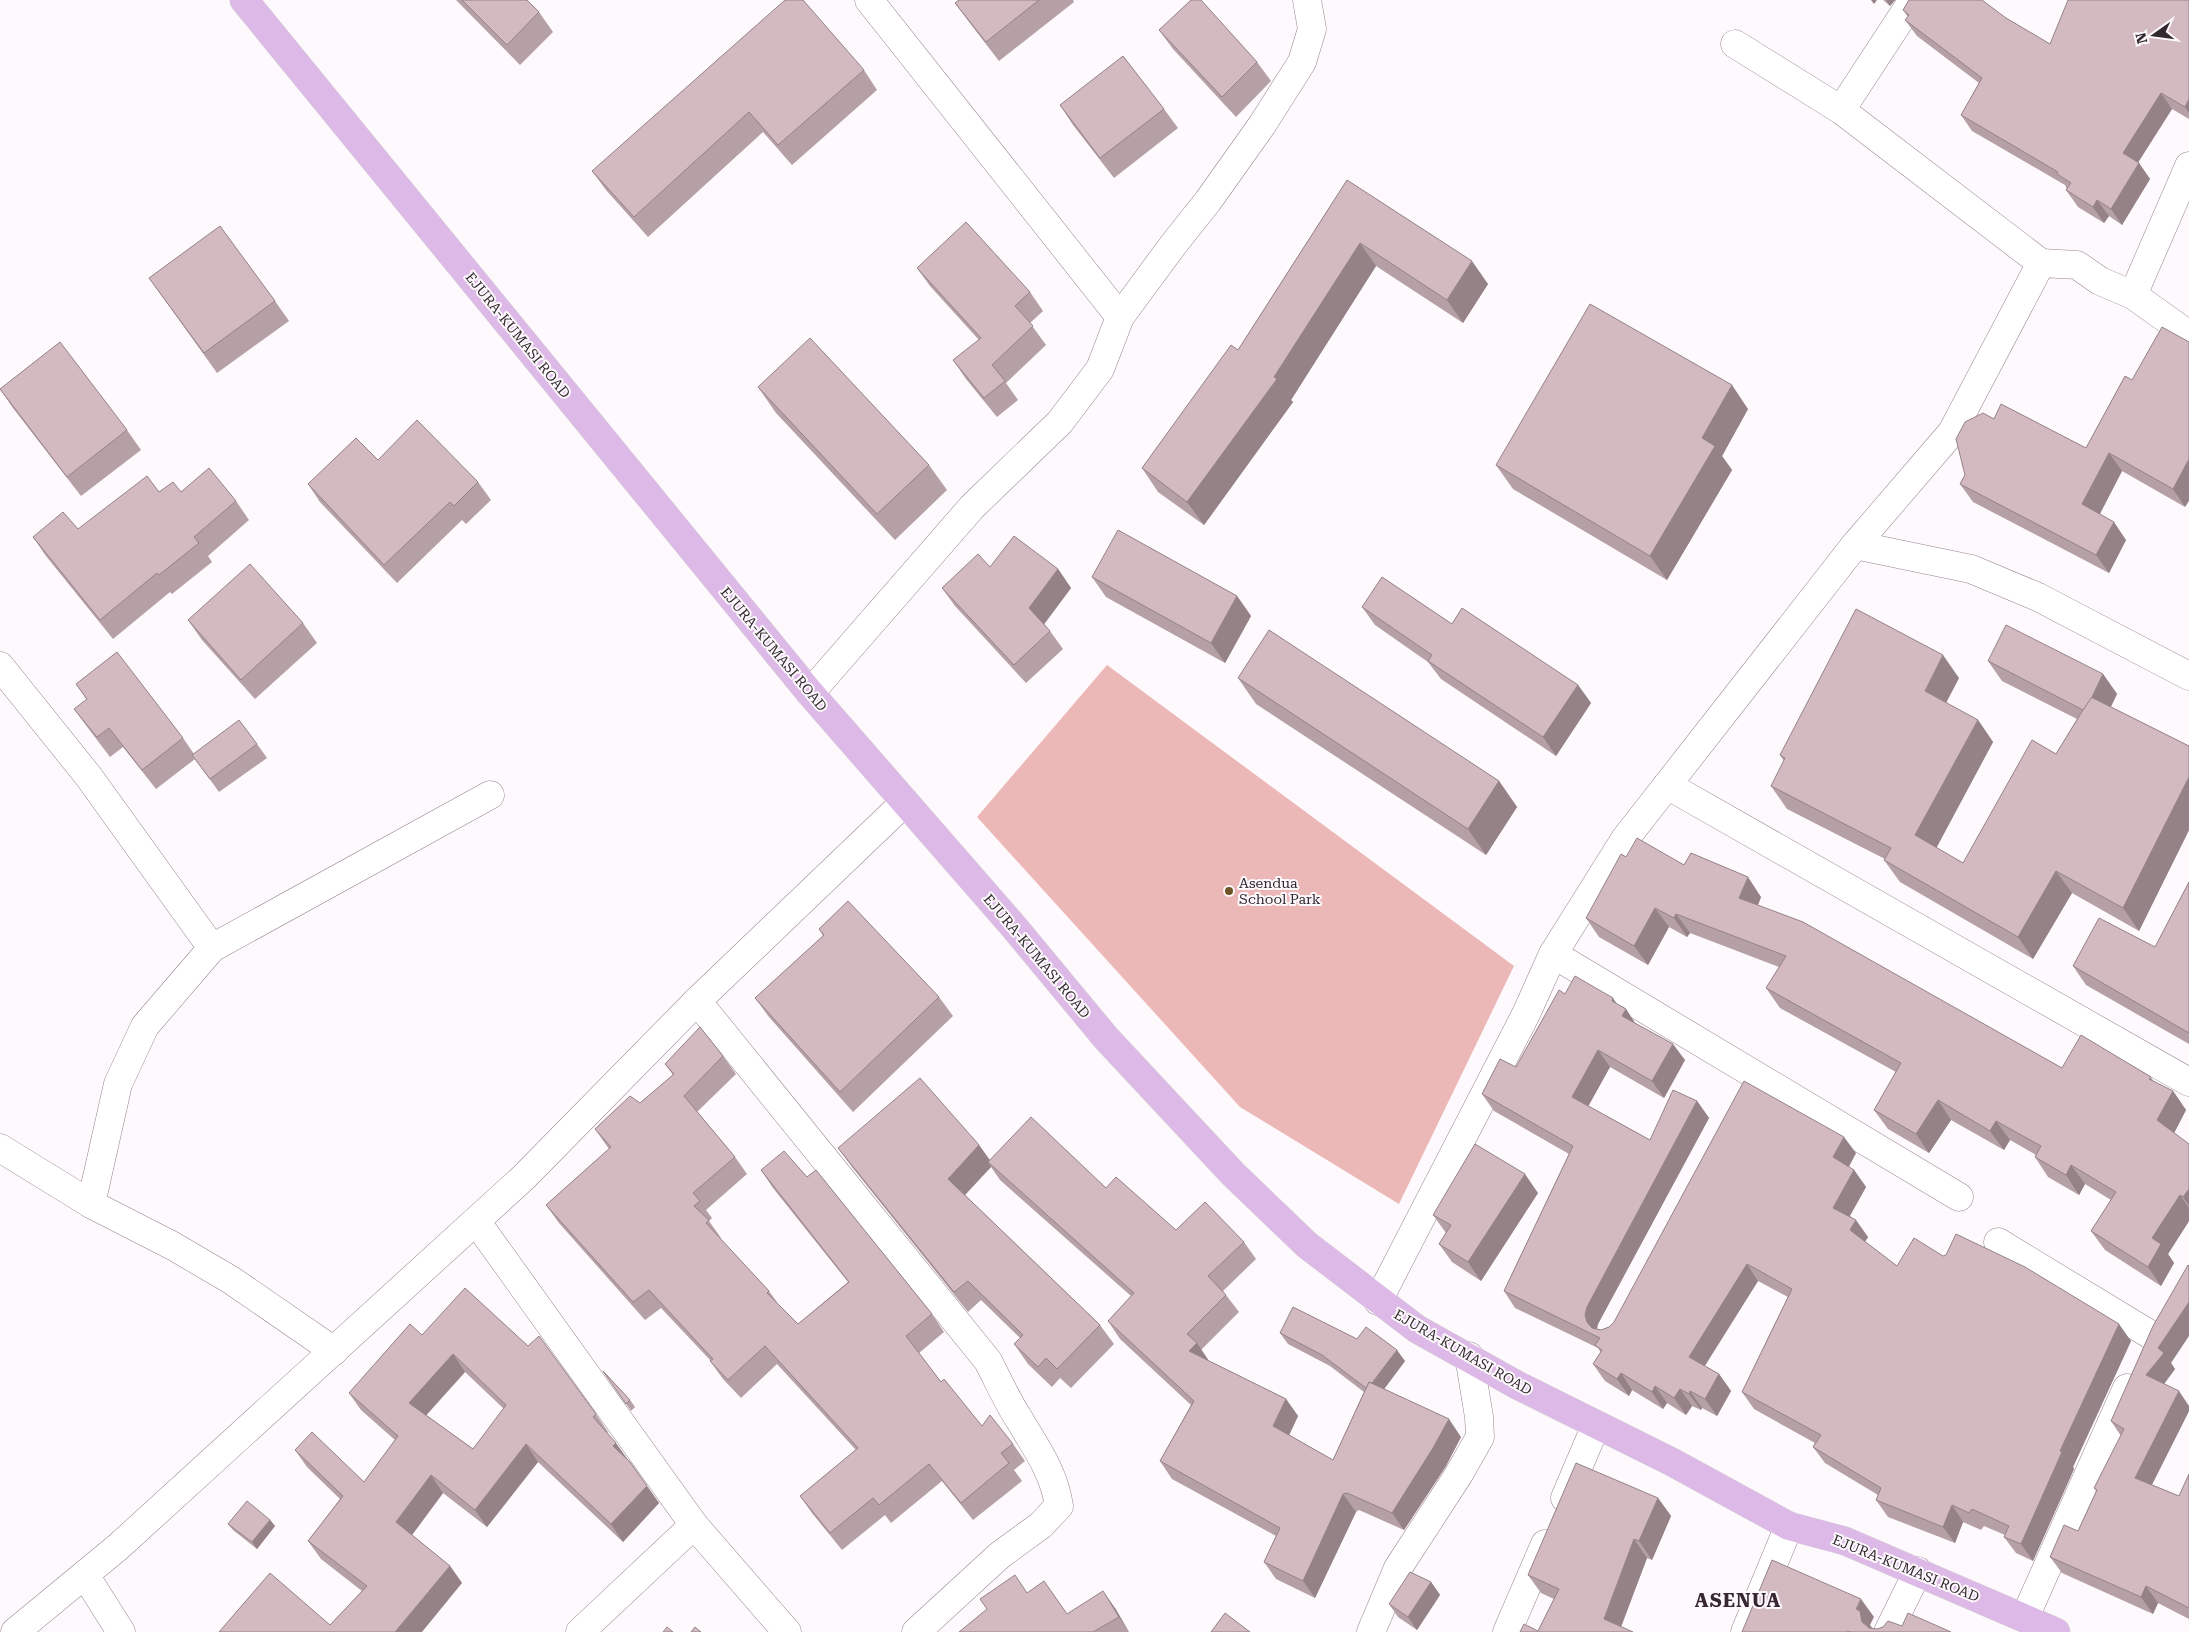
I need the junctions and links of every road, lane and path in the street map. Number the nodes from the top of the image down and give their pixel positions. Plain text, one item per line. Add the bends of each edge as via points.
1 (244, 0) edge
2 (869, 0) edge
3 (1307, 0) edge
4 (1913, 0) edge
5 (1735, 44) dead end
6 (1841, 110) junction
7 (2189, 166) edge
8 (2041, 263) junction
9 (2133, 295) junction
10 (1120, 317) junction
11 (2189, 335) edge
12 (1855, 546) junction
13 (0, 666) edge
14 (2189, 676) edge
15 (810, 693) junction
16 (1667, 785) junction
17 (490, 795) dead end
18 (905, 802) junction
19 (212, 948) junction
20 (1553, 954) junction
21 (697, 1001) junction
22 (1751, 1073) junction
23 (2189, 1082) edge
24 (1737, 1099) edge
25 (1, 1150) edge
26 (1959, 1197) dead end
27 (91, 1204) junction
28 (476, 1221) junction
29 (1998, 1242) dead end
30 (1378, 1301) junction
31 (2165, 1310) edge
32 (2151, 1335) junction
33 (334, 1351) junction
34 (1469, 1356) junction
35 (1596, 1426) junction
36 (694, 1525) junction
37 (1789, 1526) junction
38 (1918, 1571) junction
39 (85, 1575) junction
40 (2025, 1617) junction
41 (15, 1632) edge
42 (120, 1632) edge
43 (580, 1632) edge
44 (787, 1632) edge
45 (916, 1632) edge
46 (1371, 1632) edge
47 (1507, 1632) edge
48 (1744, 1632) edge
49 (1888, 1632) edge
50 (2056, 1632) edge

1 - 15 main road, EJURA-KUMASI ROAD
2 - 10 street
3 - 10 street via 1312,29 1302,62 1208,201
4 - 6 street
5 - 6 street
6 - 8 street
7 - 9 street
8 - 9 street via 2077,265 2100,281
8 - 12 street via 1952,432
9 - 11 street
10 - 15 street via 1100,369 1060,422 972,507
12 - 14 street via 1971,569 2038,597
12 - 16 street
13 - 19 street via 89,778
15 - 18 main road, EJURA-KUMASI ROAD
16 - 20 street via 1624,839
16 - 23 street
17 - 19 street
18 - 21 street
18 - 30 main road, EJURA-KUMASI ROAD via 1106,1038 1233,1174 1306,1245
19 - 27 street via 145,1026 118,1084
20 - 22 street
20 - 30 street via 1526,1014
21 - 28 street via 524,1177
21 - 45 street via 988,1361 1056,1484 1060,1506 1041,1525 1000,1555
22 - 24 street
22 - 26 street
25 - 27 street
27 - 33 street via 198,1260
28 - 33 street
28 - 36 street
29 - 32 street
30 - 34 main road, EJURA-KUMASI ROAD via 1418,1329
31 - 32 street
32 - 40 street
33 - 39 street
34 - 35 main road, EJURA-KUMASI ROAD
34 - 46 street via 1480,1437 1398,1568
35 - 37 main road, EJURA-KUMASI ROAD via 1672,1462
35 - 47 street
36 - 43 street
36 - 44 street
37 - 38 main road, EJURA-KUMASI ROAD via 1844,1541
37 - 48 street
38 - 40 main road, EJURA-KUMASI ROAD
38 - 49 street
39 - 41 street
39 - 42 street
40 - 50 main road, EJURA-KUMASI ROAD

